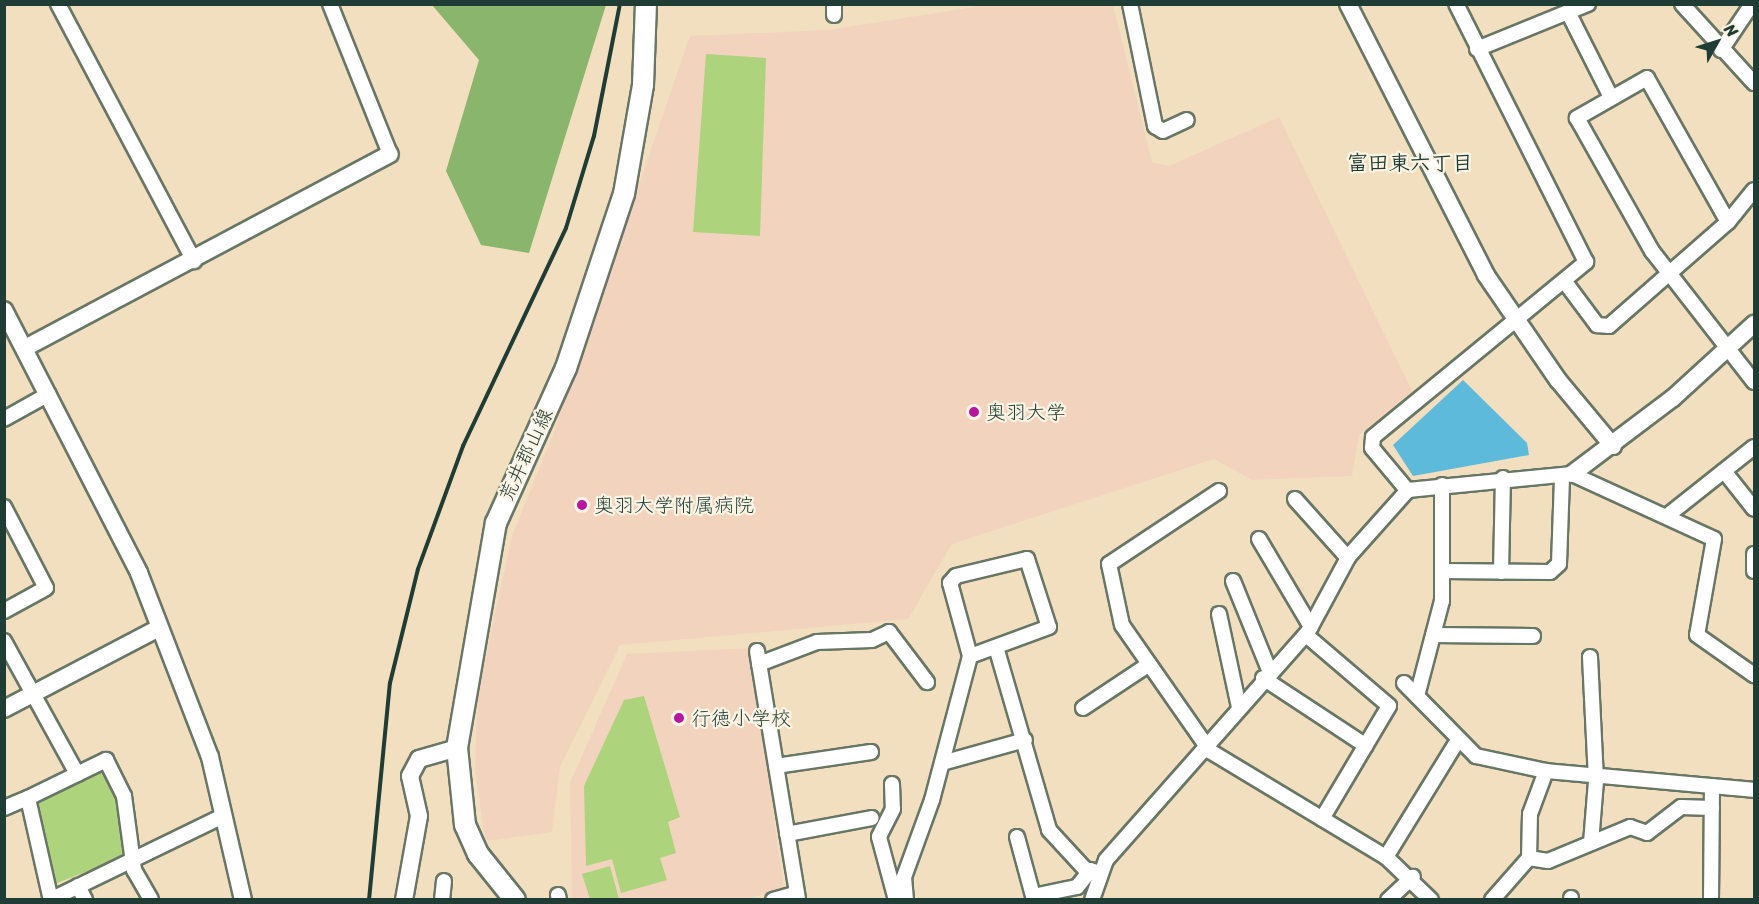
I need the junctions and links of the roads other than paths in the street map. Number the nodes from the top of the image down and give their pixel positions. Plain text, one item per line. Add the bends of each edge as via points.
1 (58, 4) edge
2 (330, 4) edge
3 (646, 4) edge
4 (1130, 4) edge
5 (1456, 4) edge
6 (1588, 4) edge
7 (1682, 4) edge
8 (1351, 6) edge
9 (1752, 8) edge
10 (1568, 12) junction
11 (1477, 49) junction
12 (1721, 50) junction
13 (1755, 83) edge
14 (1611, 96) junction
15 (1187, 120) dead end
16 (390, 154) joint
17 (1755, 190) edge
18 (1728, 222) junction
19 (194, 261) junction
20 (1669, 277) junction
21 (1565, 282) junction
22 (4, 310) edge
23 (1516, 321) junction
24 (1755, 324) edge
25 (25, 348) junction
26 (1728, 350) junction
27 (1755, 382) edge
28 (50, 394) junction
29 (4, 419) edge
30 (1613, 446) junction
31 (1755, 447) edge
32 (1724, 471) junction
33 (1567, 475) junction
34 (1503, 478) junction
35 (1442, 485) junction
36 (1219, 490) dead end
37 (1408, 491) junction
38 (1295, 499) dead end
39 (4, 507) edge
40 (1755, 509) edge
41 (1667, 516) junction
42 (1259, 539) dead end
43 (1755, 554) edge
44 (1348, 558) junction
45 (1443, 571) junction
46 (1755, 571) edge
47 (1501, 572) junction
48 (1233, 580) dead end
49 (4, 611) edge
50 (1219, 614) dead end
51 (159, 628) junction
52 (1308, 631) junction
53 (1433, 635) junction
54 (1533, 636) dead end
55 (4, 641) edge
56 (996, 647) junction
57 (970, 656) junction
58 (1590, 657) dead end
59 (1148, 665) junction
60 (1267, 675) junction
61 (1755, 675) edge
62 (927, 682) dead end
63 (1404, 683) dead end
64 (33, 695) junction
65 (1417, 696) junction
66 (1239, 707) junction
67 (4, 708) edge
68 (1083, 708) dead end
69 (1025, 740) junction
70 (1458, 740) junction
71 (1206, 745) junction
72 (1366, 746) junction
73 (457, 748) junction
74 (871, 752) dead end
75 (942, 763) junction
76 (776, 766) junction
77 (1546, 771) junction
78 (1594, 773) junction
79 (77, 774) junction
80 (892, 784) dead end
81 (1712, 786) junction
82 (1755, 789) edge
83 (28, 798) junction
84 (4, 808) edge
85 (1712, 808) junction
86 (223, 816) junction
87 (872, 818) dead end
88 (1322, 819) junction
89 (787, 834) junction
90 (1017, 837) dead end
91 (1591, 843) junction
92 (1386, 857) junction
93 (1529, 858) junction
94 (132, 863) junction
95 (1096, 871) junction
96 (1413, 877) junction
97 (444, 881) dead end
98 (78, 886) junction
99 (798, 896) edge
100 (50, 898) edge
101 (1031, 898) edge
102 (85, 900) edge
103 (150, 900) edge
104 (243, 900) edge
105 (404, 900) edge
106 (442, 900) edge
107 (515, 900) edge
108 (772, 900) edge
109 (896, 900) edge
110 (906, 900) edge
111 (1092, 900) edge
112 (1388, 900) edge
113 (1431, 900) edge
114 (1491, 900) edge
115 (1711, 900) edge

1 - 19 street
2 - 16 street
3 - 73 main road, 荒井郡山線 via 643,85 624,194 566,368 496,523
4 - 15 street via 1155,126 1163,131
5 - 11 street
6 - 10 street
7 - 12 street
8 - 23 street via 1460,229
9 - 12 street
10 - 11 street
10 - 14 street
11 - 21 street via 1579,239 1586,264
12 - 13 street
14 - 18 street via 1647,78
14 - 20 street via 1577,118
16 - 19 street
17 - 18 street
18 - 20 street
19 - 25 street
20 - 21 street via 1606,327 1597,325
20 - 26 street
21 - 23 street
22 - 25 street
23 - 30 street
23 - 37 street via 1373,437 1372,448
24 - 26 street
25 - 28 street
26 - 27 street
26 - 30 street
28 - 29 street
28 - 51 street via 120,528
30 - 33 street
31 - 32 street
32 - 40 street
32 - 41 street
33 - 34 street
33 - 41 street
33 - 47 street via 1559,564 1550,572
34 - 35 street
34 - 47 street
35 - 37 street
35 - 45 street
36 - 59 street via 1113,559 1106,570 1122,625
37 - 44 street
38 - 44 street
39 - 49 street via 46,588
41 - 61 street via 1717,542 1697,635
42 - 52 street
43 - 46 street
44 - 52 street
45 - 47 street
45 - 53 street
48 - 60 street
50 - 66 street
51 - 64 street
51 - 86 street via 202,734
52 - 60 street
52 - 72 street via 1389,706
53 - 54 street
53 - 65 street
55 - 64 street
56 - 57 street
56 - 57 street via 1049,627 1033,566 1025,557 956,576 950,583
56 - 69 street
57 - 75 street
58 - 78 street
59 - 68 street
59 - 71 street
60 - 66 street
60 - 72 street
62 - 76 street via 889,632 872,640 817,642 758,657
63 - 65 street
64 - 67 street
64 - 79 street
65 - 70 street
66 - 71 street
69 - 75 street
69 - 95 street via 1049,830
70 - 77 street via 1480,758
70 - 92 street
71 - 88 street
71 - 95 street
72 - 88 street
73 - 105 street via 418,759 410,776 419,816
73 - 107 main road, 荒井郡山線 via 465,825 478,854
74 - 76 street
75 - 110 street via 904,877
76 - 89 street
77 - 78 street
77 - 93 street via 1530,814
78 - 81 street
78 - 91 street
79 - 83 street
79 - 94 street via 110,762 124,796
80 - 109 street via 893,809 879,837
81 - 82 street
81 - 85 street
83 - 84 street
83 - 100 street
85 - 91 street via 1681,807 1651,832 1630,827
85 - 115 street
86 - 94 street
86 - 104 street
87 - 89 street
88 - 92 street
89 - 99 street
90 - 101 street
91 - 93 street via 1548,861
92 - 96 street
93 - 114 street
94 - 98 street
94 - 103 street
95 - 101 street via 1077,887
95 - 111 street
96 - 112 street
96 - 113 street
97 - 106 street
98 - 100 street
98 - 102 street
99 - 108 street

